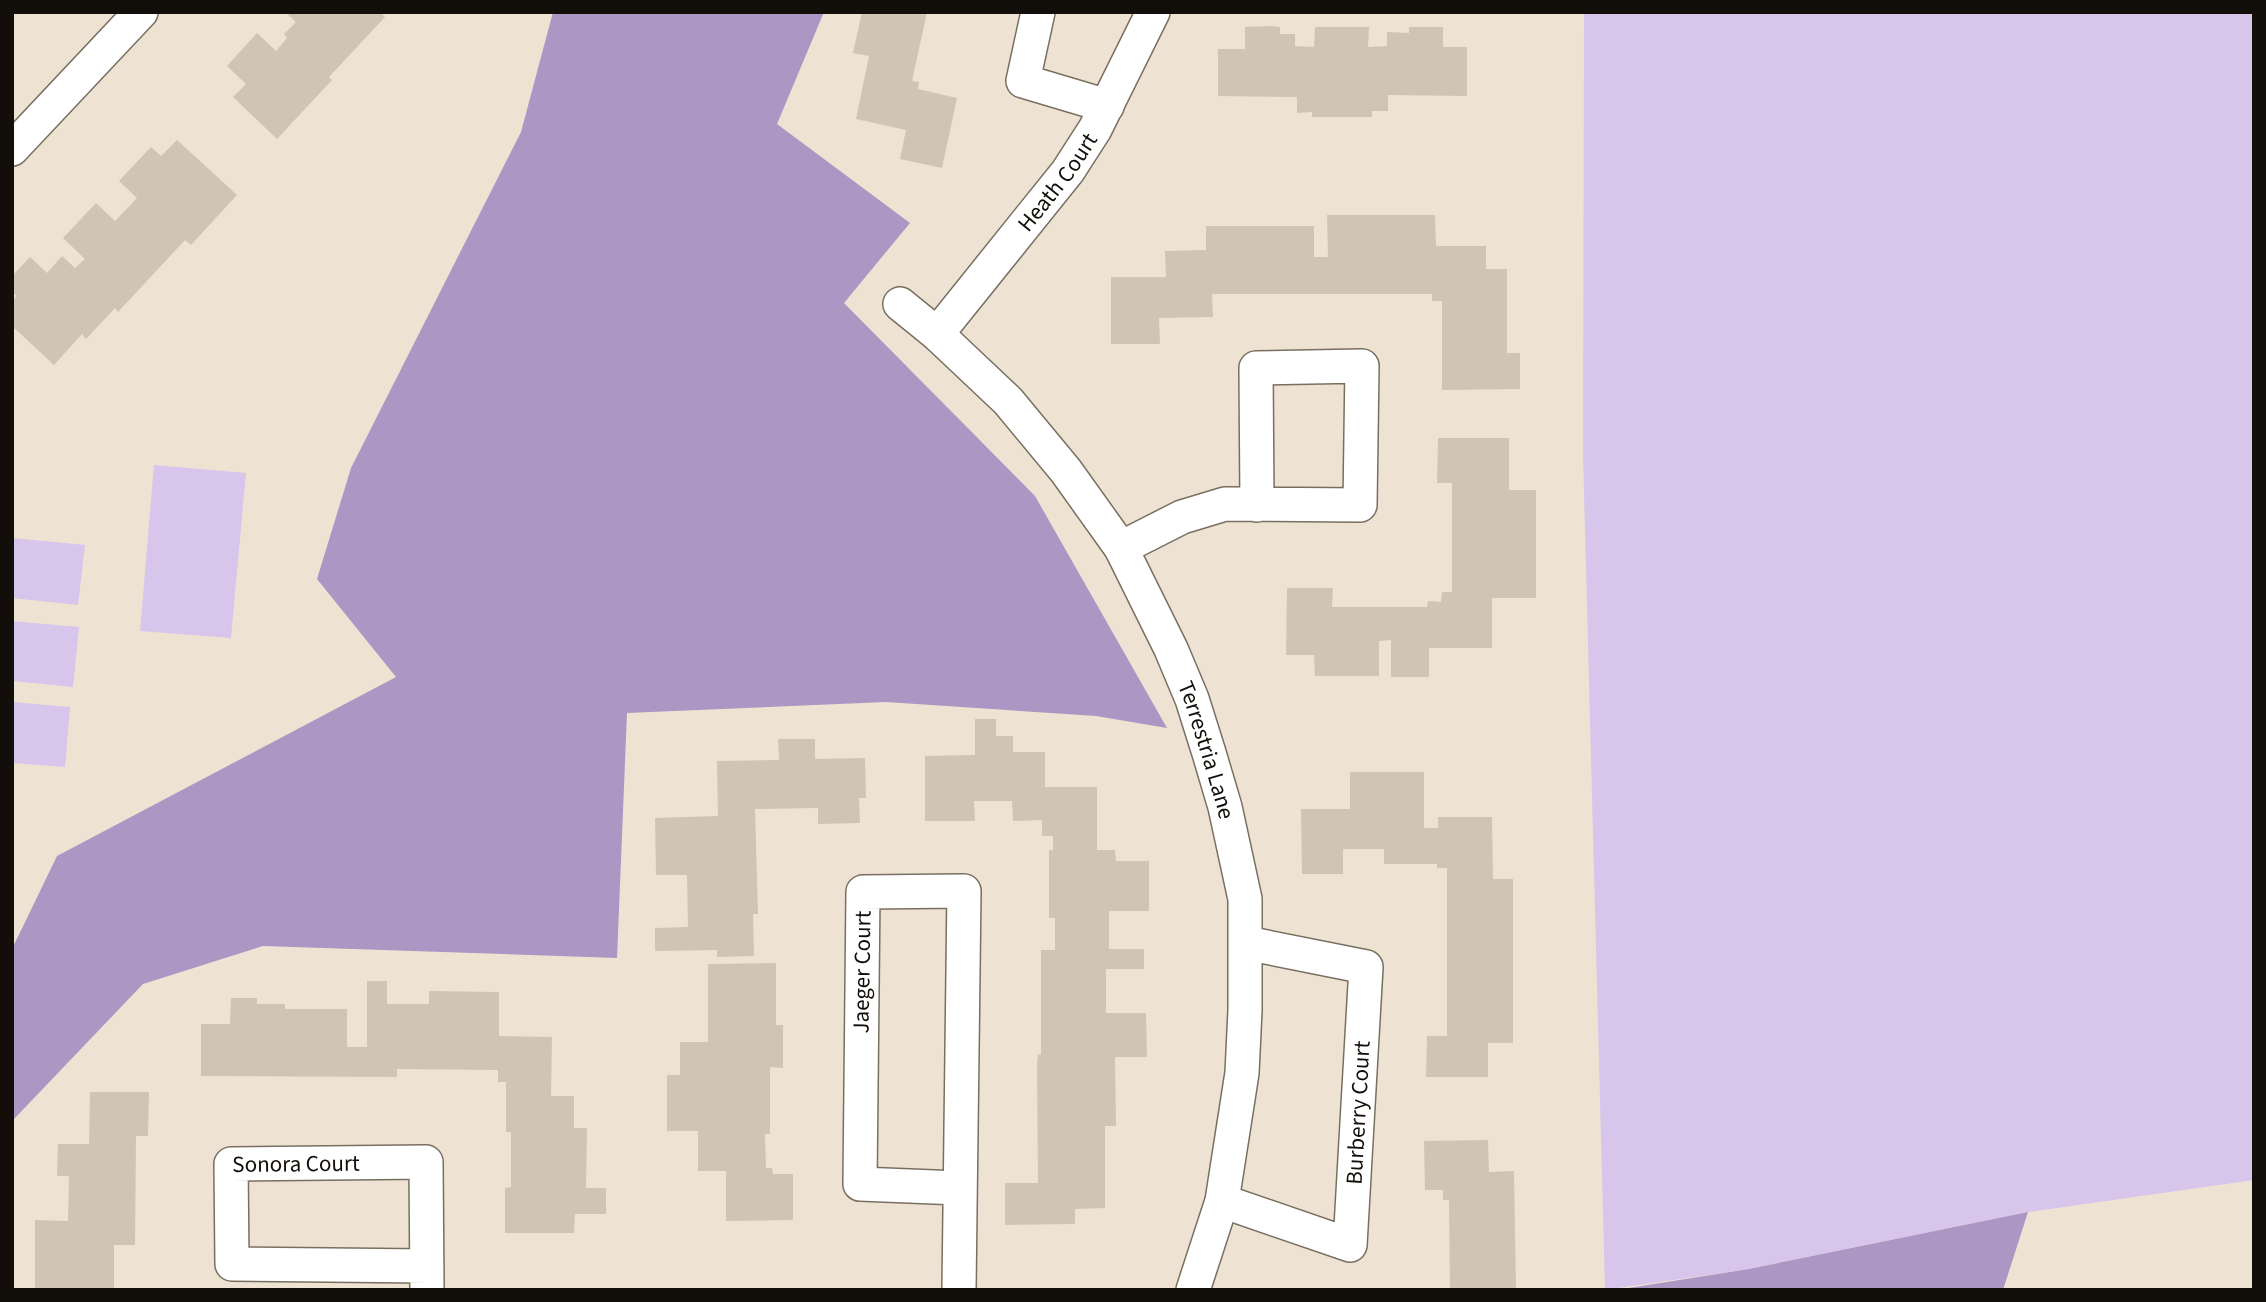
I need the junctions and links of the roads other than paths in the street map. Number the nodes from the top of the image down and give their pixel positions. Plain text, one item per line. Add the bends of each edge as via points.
1 (141, 12) edge
2 (1038, 12) edge
3 (1153, 12) edge
4 (1107, 106) junction
5 (12, 149) edge
6 (900, 304) dead end
7 (937, 334) junction
8 (1257, 505) junction
9 (1121, 548) junction
10 (1246, 943) junction
11 (959, 1188) junction
12 (1223, 1201) junction
13 (427, 1278) edge
14 (959, 1290) edge
15 (1193, 1290) edge

1 - 5 street
2 - 4 street via 1023,81
3 - 4 street, Heath Court
4 - 7 street, Heath Court via 1053,193
6 - 7 street, Terrestria Lane
7 - 9 street, Terrestria Lane via 1039,437
8 - 8 street via 1360,505 1362,366 1256,368
8 - 9 street via 1212,507
9 - 10 street, Terrestria Lane via 1192,699 1225,807 1245,899
10 - 12 street, Terrestria Lane via 1242,1073
10 - 12 street, Burberry Court via 1366,967 1350,1245
11 - 11 street, Jaeger Court via 964,891 863,892 860,1184
11 - 14 street, Jaeger Court
12 - 15 street, Terrestria Lane
13 - 13 street, Sonora Court via 426,1162 231,1164 232,1264

